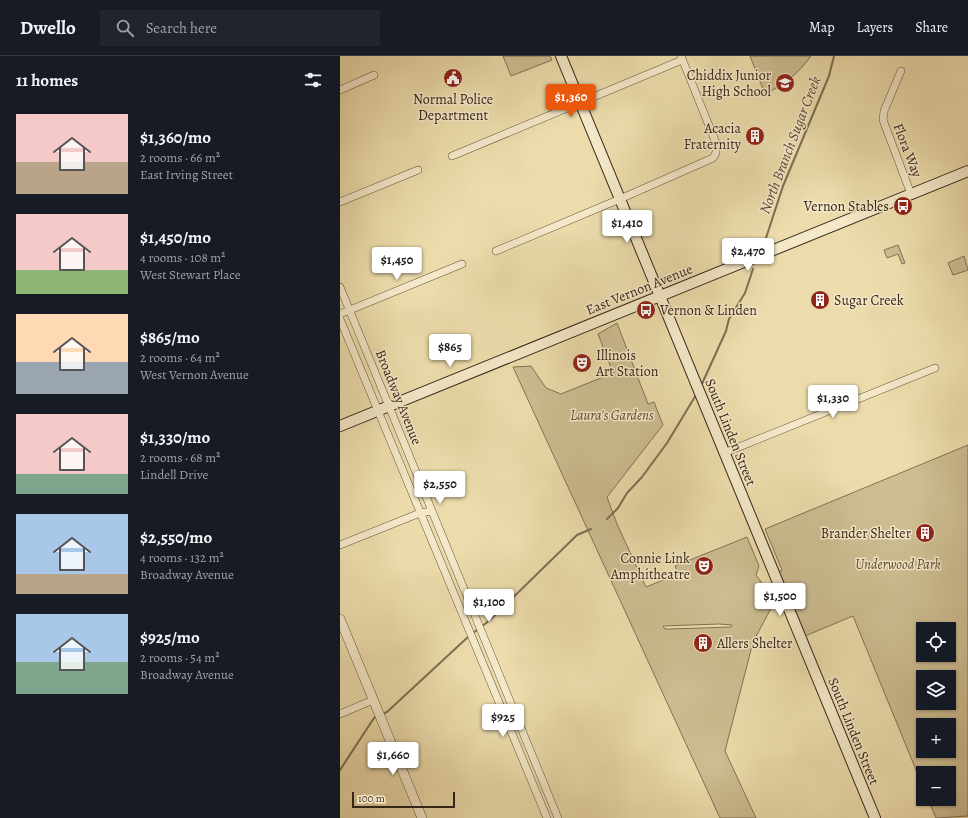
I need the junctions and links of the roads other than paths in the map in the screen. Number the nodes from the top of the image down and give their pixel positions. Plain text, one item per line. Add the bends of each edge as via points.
1 (561, 56) edge
2 (681, 58) edge
3 (901, 71) dead end
4 (374, 75) dead end
5 (340, 90) edge
6 (580, 104) junction
7 (452, 156) dead end
8 (418, 170) dead end
9 (968, 171) edge
10 (911, 194) junction
11 (620, 199) junction
12 (340, 202) edge
13 (496, 251) dead end
14 (462, 264) dead end
15 (340, 287) edge
16 (660, 295) junction
17 (350, 310) junction
18 (340, 314) edge
19 (340, 319) edge
20 (935, 368) dead end
21 (389, 406) junction
22 (377, 411) junction
23 (340, 426) edge
24 (724, 453) junction
25 (432, 511) junction
26 (420, 513) junction
27 (340, 546) edge
28 (472, 608) junction
29 (459, 610) junction
30 (340, 619) edge
31 (492, 654) junction
32 (480, 659) junction
33 (375, 704) junction
34 (340, 714) edge
35 (556, 817) edge
36 (422, 818) edge
37 (547, 818) edge
38 (875, 818) edge

1 - 6 main road, South Linden Street
2 - 6 street
2 - 11 street via 716,143 716,153 710,160
3 - 10 street, Flora Way via 884,111 883,120
4 - 5 street
6 - 7 street
6 - 11 main road, South Linden Street
8 - 12 street
9 - 10 main road, East Vernon Avenue
10 - 16 main road, East Vernon Avenue
11 - 13 street
11 - 16 main road, South Linden Street
14 - 17 street
15 - 17 street, Broadway Avenue
16 - 21 main road, East Vernon Avenue
16 - 24 main road, South Linden Street
17 - 18 street
17 - 21 street, Broadway Avenue
19 - 22 street, Broadway Avenue
20 - 24 street
21 - 22 main road, East Vernon Avenue
21 - 25 street, Broadway Avenue
22 - 23 main road, East Vernon Avenue
22 - 26 street, Broadway Avenue
24 - 38 main road, South Linden Street
25 - 26 street
25 - 28 street, Broadway Avenue
26 - 27 street
26 - 29 street, Broadway Avenue
28 - 29 street
28 - 31 street, Broadway Avenue
29 - 32 street, Broadway Avenue
30 - 33 street
31 - 32 street
31 - 35 street
32 - 37 street
33 - 34 street
33 - 36 street

